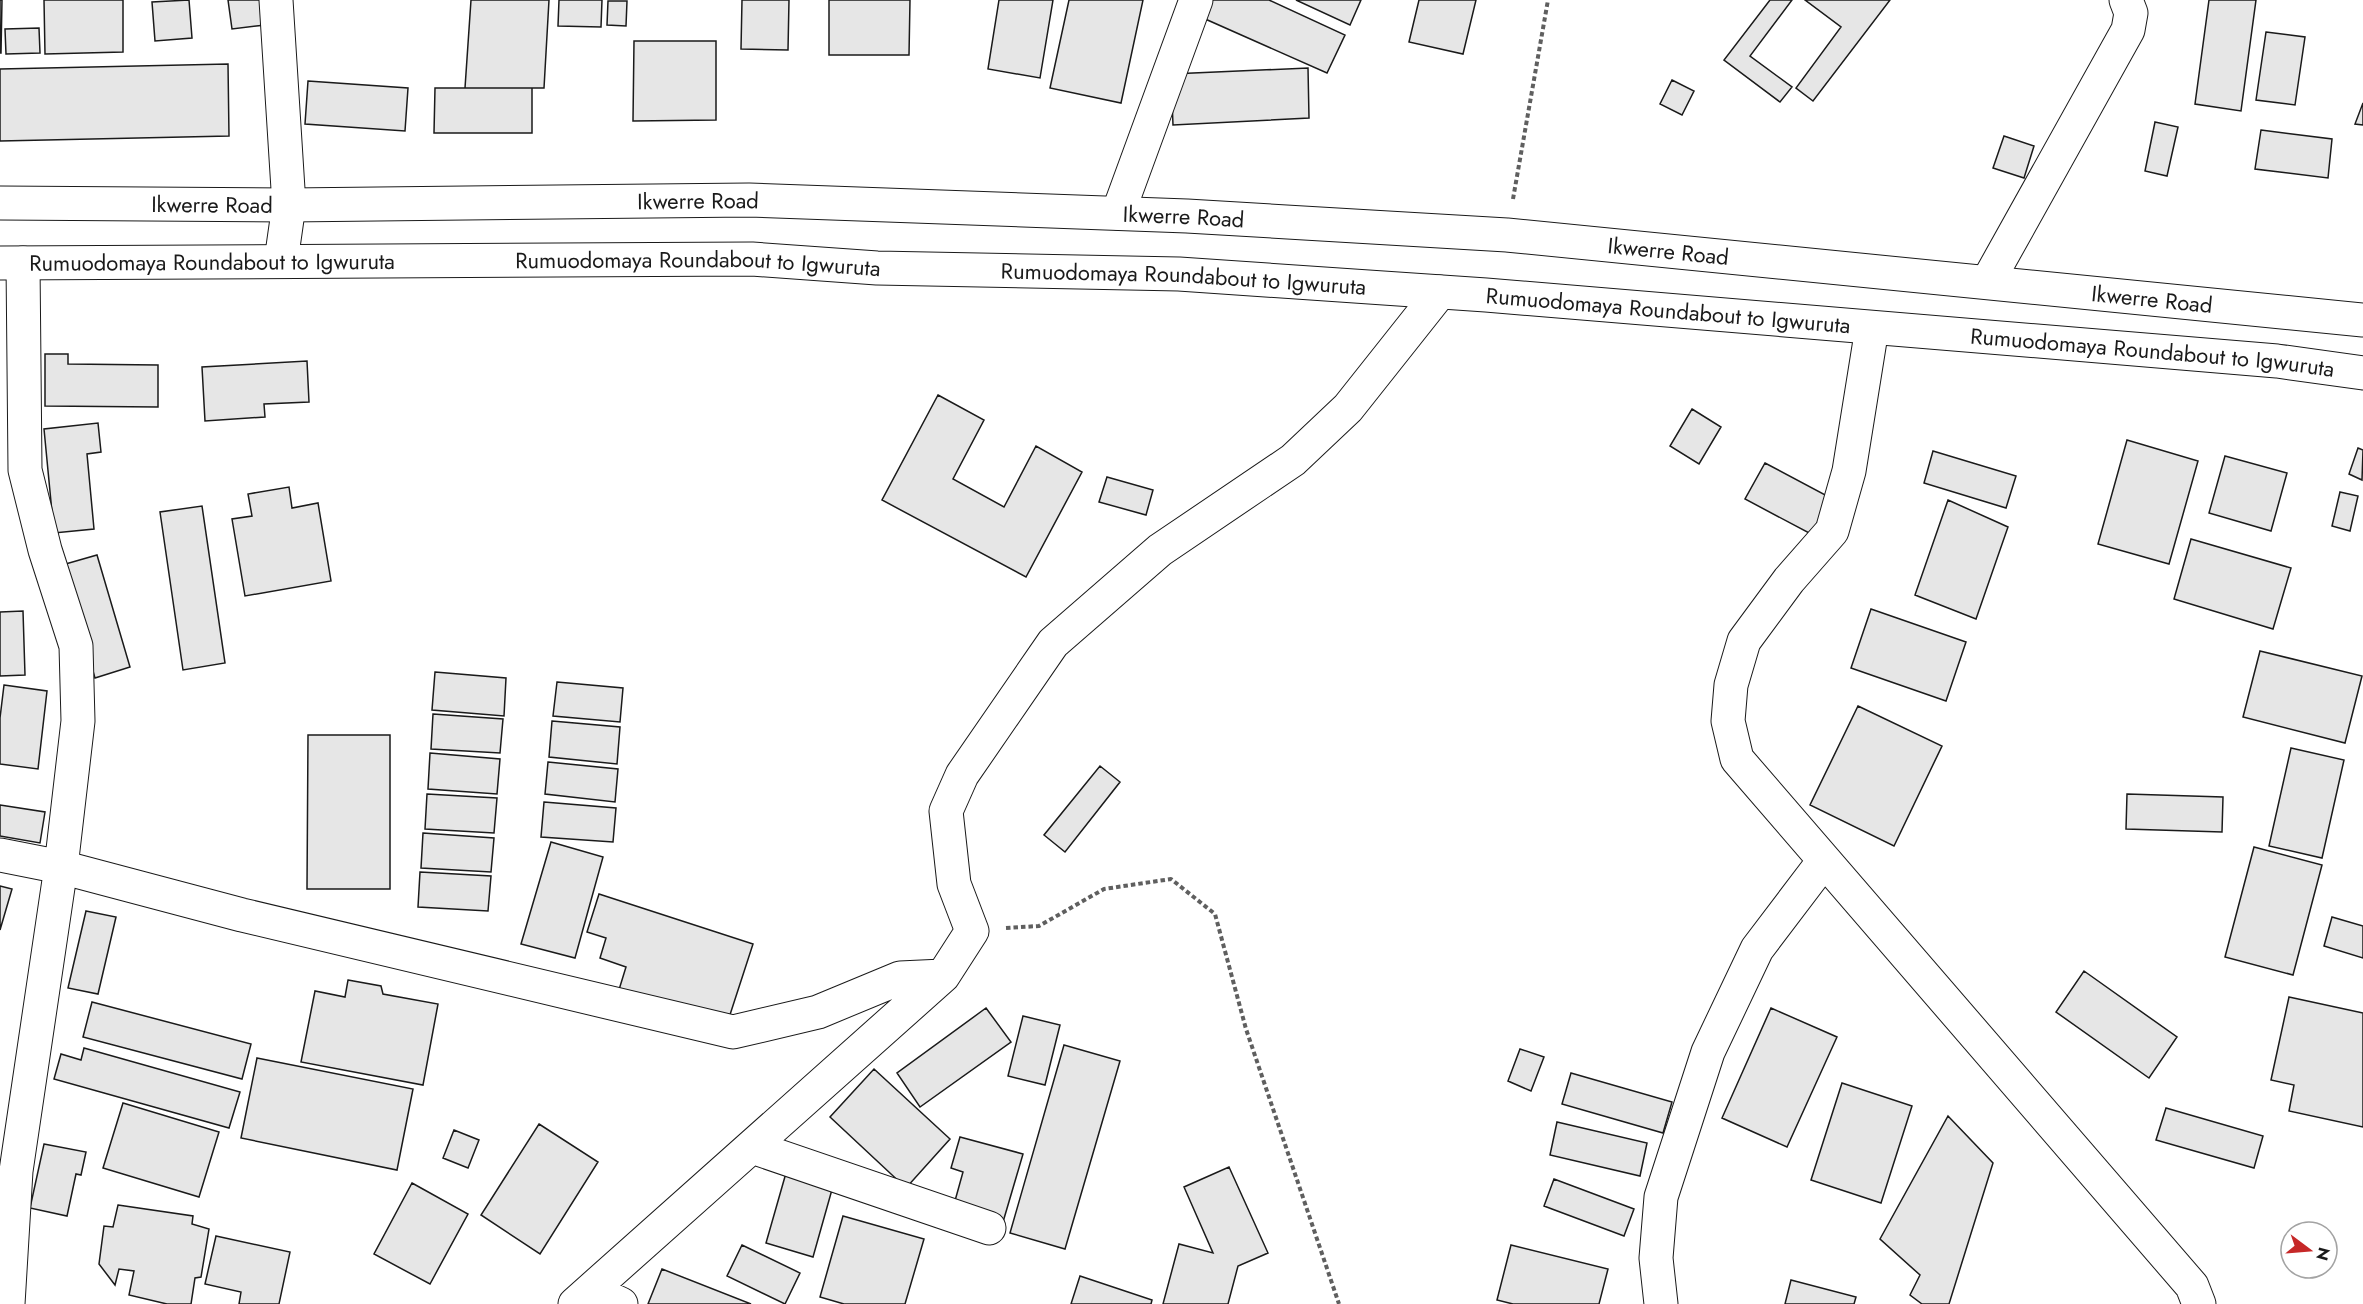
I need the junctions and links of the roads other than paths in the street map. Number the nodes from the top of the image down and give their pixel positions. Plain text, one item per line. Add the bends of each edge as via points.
1 (276, 0) edge
2 (1197, 0) edge
3 (2126, 0) edge
4 (0, 203) edge
5 (288, 205) junction
6 (1118, 213) junction
7 (281, 261) junction
8 (11, 263) edge
9 (1988, 281) junction
10 (1440, 292) junction
11 (2363, 320) edge
12 (1872, 328) junction
13 (2363, 373) edge
14 (0, 855) edge
15 (1823, 861) junction
16 (61, 867) junction
17 (943, 976) junction
18 (752, 1147) junction
19 (989, 1228) dead end
20 (583, 1297) edge
21 (8, 1304) edge
22 (621, 1304) edge
23 (1660, 1304) edge
24 (2199, 1304) edge

1 - 5 street
2 - 6 street
3 - 9 street via 2131,13 2128,30
4 - 5 street, Ikwerre Road
5 - 6 street, Ikwerre Road via 749,200
5 - 7 street
6 - 9 street, Ikwerre Road via 1507,235
7 - 8 street, Rumuodomaya Roundabout to Igwuruta
7 - 10 street, Rumuodomaya Roundabout to Igwuruta via 753,259 877,268 1179,274
8 - 16 street via 25,470 45,550 76,646 78,721
9 - 11 street, Ikwerre Road
10 - 12 street, Rumuodomaya Roundabout to Igwuruta
10 - 17 street via 1348,408 1293,460 1160,550 1053,644 962,775 946,811 954,884 972,931
12 - 13 street, Rumuodomaya Roundabout to Igwuruta via 2277,360
12 - 15 street via 1850,471 1832,531 1744,641 1731,685 1728,721 1737,759
14 - 16 street
15 - 23 street via 1757,949 1708,1052 1661,1197 1656,1258
15 - 24 street via 2192,1286
16 - 17 street via 242,915 733,1032 818,1012 900,978
16 - 21 street via 16,1171
17 - 18 street
18 - 19 street
18 - 20 street
20 - 22 street

